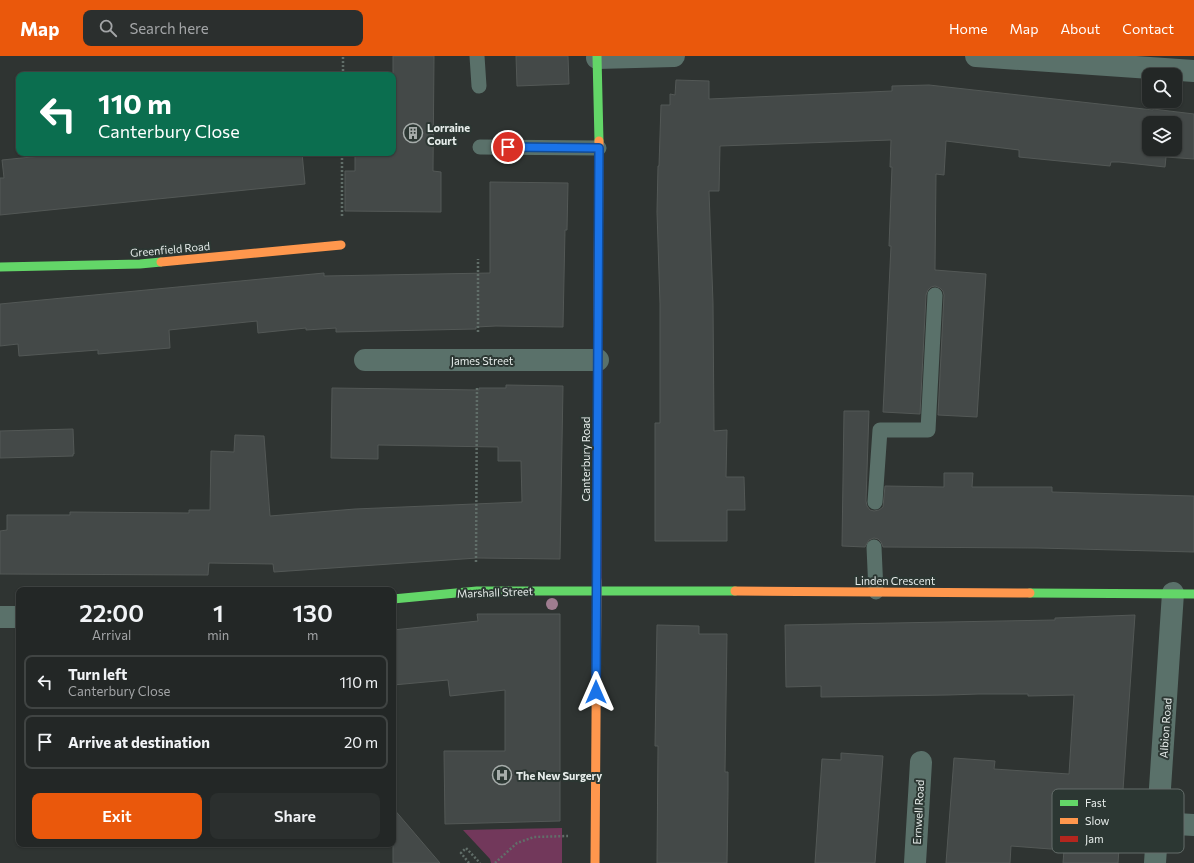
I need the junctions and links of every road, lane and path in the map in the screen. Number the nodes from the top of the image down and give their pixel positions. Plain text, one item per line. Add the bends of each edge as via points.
1 (343, 56) edge
2 (477, 56) edge
3 (674, 56) edge
4 (976, 56) edge
5 (597, 57) edge
6 (1194, 71) edge
7 (343, 72) edge
8 (479, 86) dead end
9 (480, 147) dead end
10 (599, 148) junction
11 (342, 156) edge
12 (341, 245) joint
13 (478, 259) dead end
14 (0, 267) edge
15 (935, 295) dead end
16 (365, 360) dead end
17 (477, 360) junction
18 (598, 360) junction
19 (875, 502) dead end
20 (874, 547) dead end
21 (596, 590) junction
22 (477, 591) junction
23 (876, 592) junction
24 (1184, 593) edge
25 (396, 599) edge
26 (0, 617) edge
27 (16, 617) edge
28 (921, 762) dead end
29 (1162, 789) edge
30 (1184, 824) edge
31 (1194, 825) edge
32 (572, 836) dead end
33 (1156, 853) edge
34 (469, 863) edge
35 (480, 863) edge
36 (495, 863) edge
37 (595, 863) edge
38 (915, 863) edge
39 (1155, 863) edge

1 - 7 path
2 - 8 lane
3 - 5 street
4 - 6 street
5 - 10 street, Canterbury Road
9 - 10 lane
10 - 18 street, Canterbury Road
11 - 12 path
12 - 14 street, Greenfield Road via 140,264
13 - 17 path
15 - 19 lane via 928,430 880,430
16 - 17 street, James Street
17 - 18 street, James Street
17 - 22 path
18 - 21 street, Canterbury Road
20 - 23 lane
21 - 22 street, Marshall Street
21 - 23 street, Linden Crescent
21 - 37 street, Canterbury Road
22 - 25 street, Marshall Street
23 - 24 street, Linden Crescent
24 - 29 street, Albion Road
26 - 27 street
28 - 38 street, Ernwell Road
30 - 31 street
32 - 36 path via 534,837 517,843
33 - 39 street, Albion Road
34 - 35 path via 460,853 466,848

